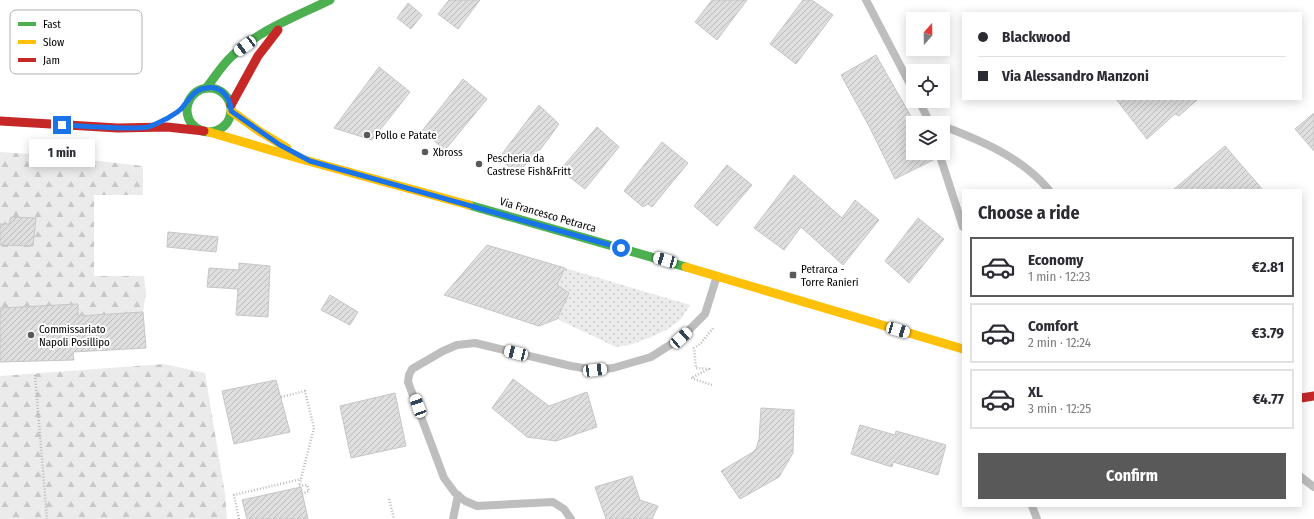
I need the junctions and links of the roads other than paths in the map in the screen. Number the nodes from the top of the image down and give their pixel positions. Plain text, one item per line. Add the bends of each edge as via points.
1 (330, 0) edge
2 (866, 0) edge
3 (286, 22) junction
4 (906, 77) edge
5 (206, 87) junction
6 (188, 100) junction
7 (231, 108) junction
8 (179, 111) dead end
9 (167, 119) dead end
10 (0, 121) edge
11 (148, 127) junction
12 (950, 129) edge
13 (206, 132) junction
14 (941, 160) edge
15 (310, 161) junction
16 (1048, 189) edge
17 (962, 225) edge
18 (717, 276) junction
19 (962, 349) edge
20 (1314, 396) edge
21 (1302, 398) edge
22 (1302, 478) edge
23 (1314, 488) edge
24 (458, 495) junction
25 (1032, 507) edge
26 (453, 519) edge
27 (571, 519) edge
28 (1036, 519) edge

1 - 3 street
2 - 4 lane
3 - 5 street via 255,38 233,55
3 - 7 street via 270,38
5 - 6 street
5 - 7 street via 223,92
6 - 8 street
6 - 13 street via 186,113 189,120 194,127
7 - 13 street via 229,121 223,127
7 - 15 street, Via Francesco Petrarca via 280,145
9 - 11 street
10 - 11 street via 118,128
11 - 13 street
12 - 16 lane via 1000,150 1031,172
13 - 15 street, Via Francesco Petrarca
14 - 17 lane
15 - 18 street, Via Francesco Petrarca
18 - 19 street, Via Francesco Petrarca
18 - 24 lane via 705,314 681,338 652,357 613,368 595,370 475,343 457,345 412,369 408,382 444,478
20 - 21 street
22 - 23 lane
24 - 26 lane
24 - 27 lane via 465,502 477,506 552,502 564,509
25 - 28 lane

